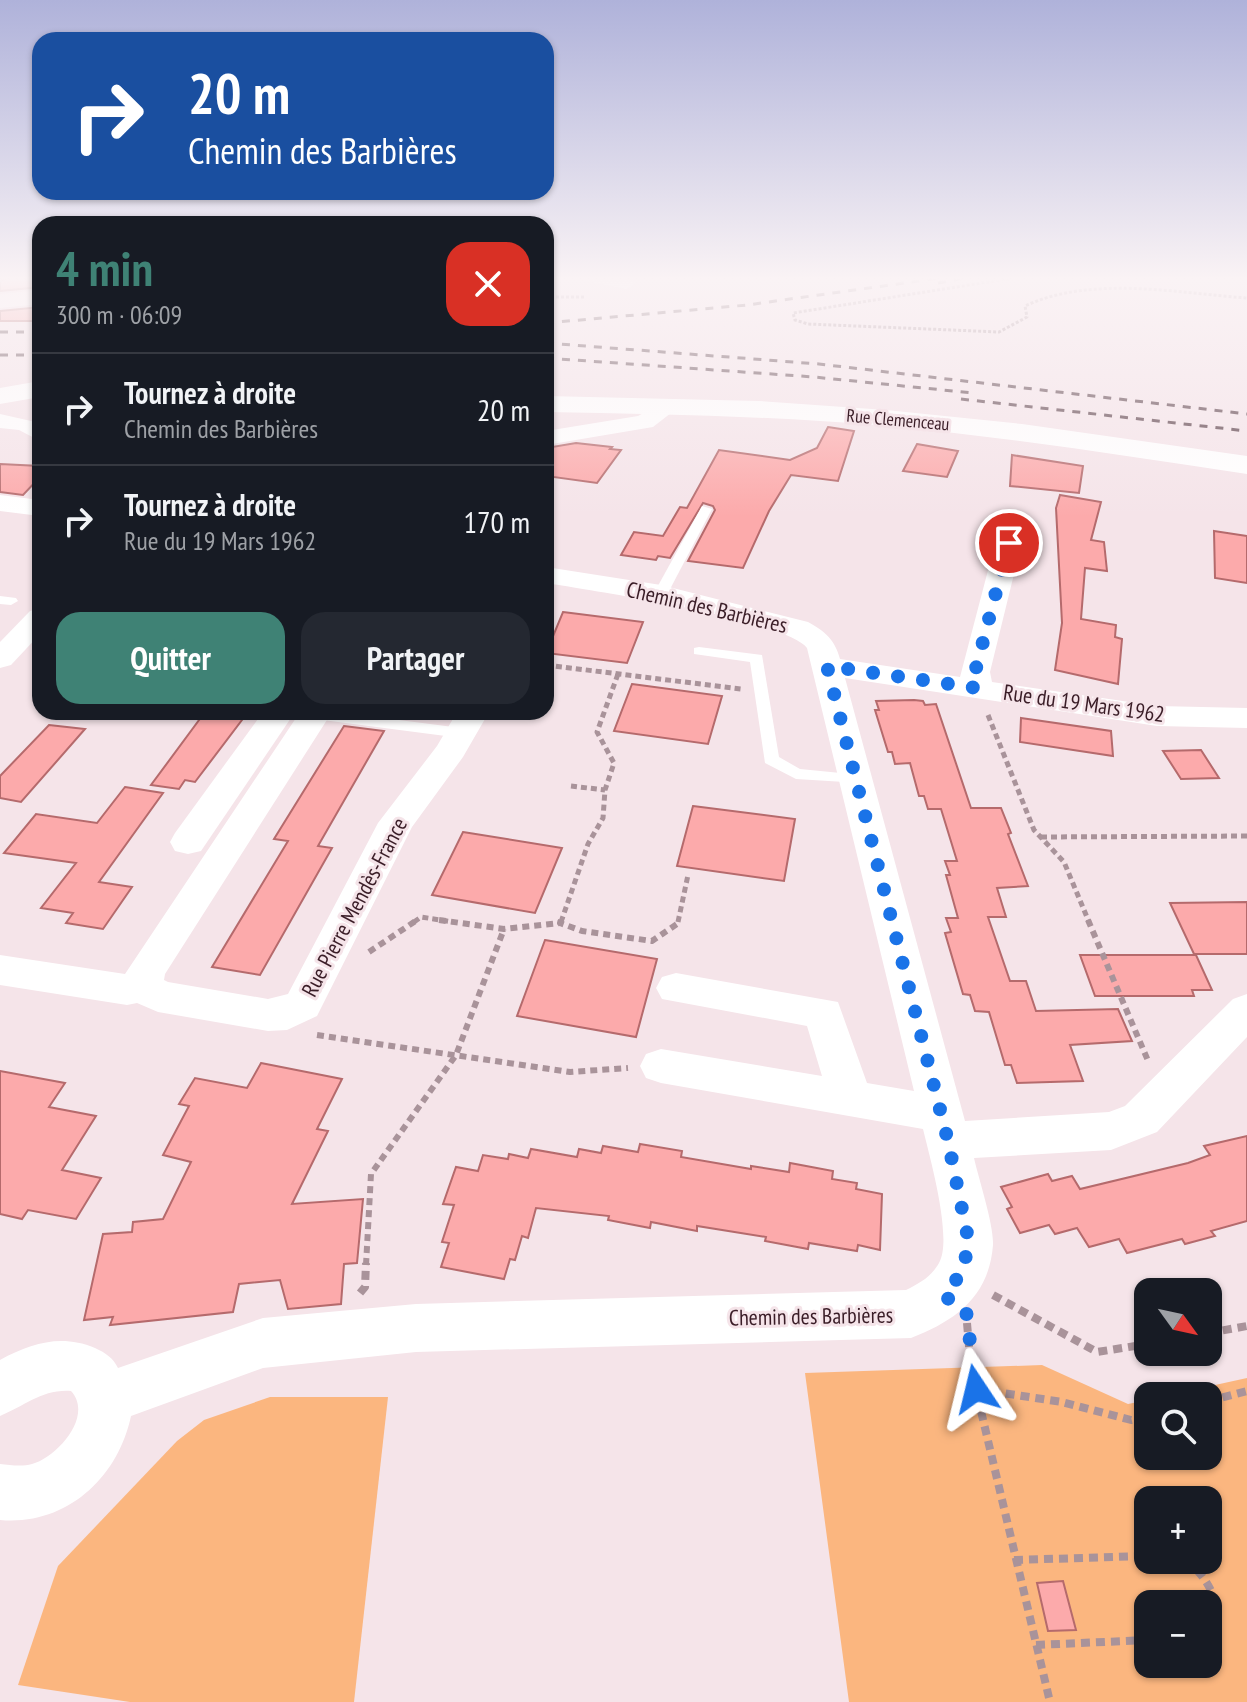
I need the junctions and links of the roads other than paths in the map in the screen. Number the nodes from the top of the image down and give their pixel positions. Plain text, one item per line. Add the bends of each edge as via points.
1 (554, 404) edge
2 (669, 406) junction
3 (0, 421) edge
4 (32, 427) edge
5 (554, 437) edge
6 (1247, 465) edge
7 (0, 503) edge
8 (32, 507) edge
9 (706, 509) dead end
10 (1015, 517) dead end
11 (554, 576) edge
12 (661, 593) junction
13 (32, 625) edge
14 (699, 651) dead end
15 (0, 659) edge
16 (827, 666) junction
17 (977, 688) junction
18 (1247, 718) edge
19 (297, 720) edge
20 (299, 720) edge
21 (418, 720) edge
22 (467, 723) edge
23 (855, 779) junction
24 (188, 842) dead end
25 (0, 970) edge
26 (143, 986) junction
27 (676, 988) dead end
28 (1243, 1017) edge
29 (661, 1066) road end
30 (850, 1098) junction
31 (944, 1127) junction
32 (0, 1390) edge
33 (105, 1399) junction
34 (0, 1492) edge

1 - 2 street, Rue Clemenceau
2 - 5 street via 645,422
2 - 6 street, Rue Clemenceau via 886,418
3 - 4 street
7 - 8 street
9 - 12 lane
10 - 17 street via 975,672
11 - 12 street, Chemin des Barbières
12 - 16 street, Chemin des Barbières via 798,628 814,637
13 - 15 street
14 - 23 lane via 757,658 771,759 796,774
16 - 17 street, Rue du 19 Mars 1962
16 - 23 street, Chemin des Barbières
17 - 18 street, Rue du 19 Mars 1962 via 1157,716
19 - 24 street
20 - 26 street via 145,972
21 - 22 lane
22 - 26 street, Rue Pierre Mendès-France via 396,823 303,1005 287,1014 268,1015 158,996
23 - 31 street, Chemin des Barbières
25 - 26 street, Rue Pierre Mendès-France via 127,990
27 - 30 street via 824,1013
28 - 31 street via 1141,1119 1111,1131
29 - 30 street
30 - 31 street
31 - 33 street, Chemin des Barbières via 969,1243 955,1303 911,1314 416,1328 263,1343
32 - 33 street via 17,1376 46,1365 73,1365 94,1377
33 - 34 street via 102,1427 87,1456 61,1480 30,1493

